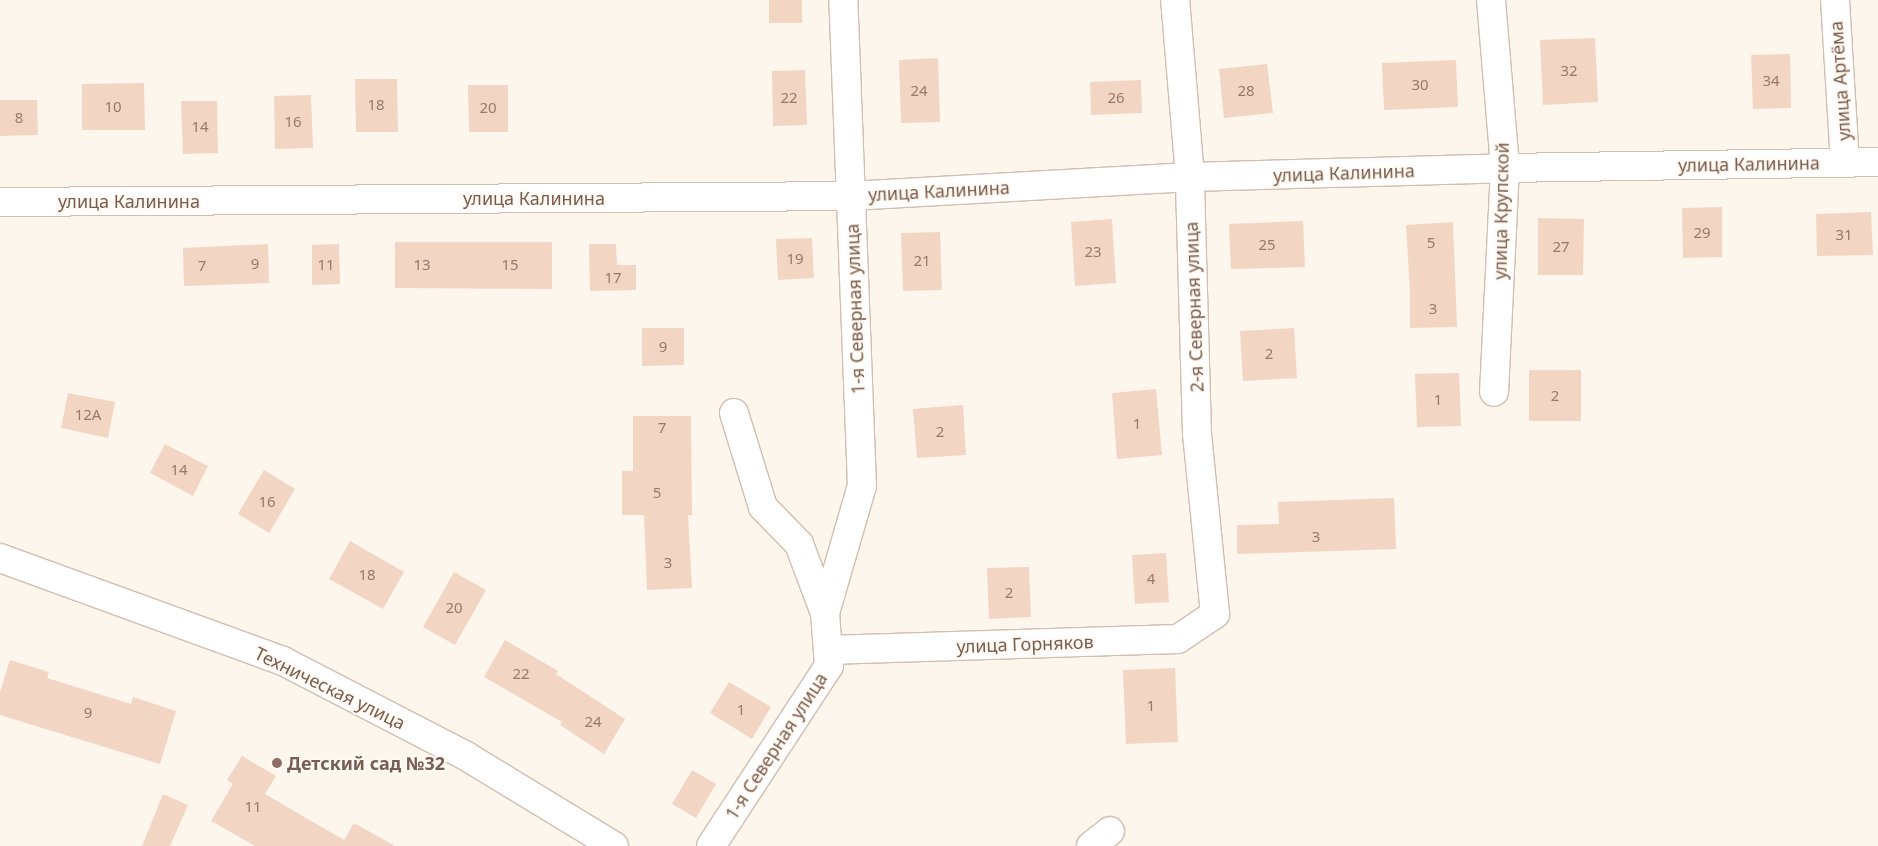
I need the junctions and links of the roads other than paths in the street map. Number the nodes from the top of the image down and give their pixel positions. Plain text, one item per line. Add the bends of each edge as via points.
1 (843, 0) edge
2 (1175, 0) edge
3 (1491, 0) edge
4 (1835, 0) edge
5 (1845, 162) junction
6 (1878, 162) edge
7 (1505, 168) junction
8 (1190, 177) junction
9 (850, 196) junction
10 (0, 202) edge
11 (1494, 392) dead end
12 (734, 413) dead end
13 (0, 558) edge
14 (825, 613) junction
15 (1215, 614) joint
16 (828, 650) junction
17 (614, 846) edge
18 (711, 846) edge

1 - 9 street, 1-я Северная улица
2 - 8 street, 2-я Северная улица
3 - 7 street, улица Крупской
4 - 5 street, улица Артёма
5 - 6 street, улица Калинина
5 - 7 street, улица Калинина
7 - 8 street, улица Калинина
7 - 11 street, улица Крупской
8 - 9 street, улица Калинина
8 - 15 street, 2-я Северная улица via 1198,434
9 - 10 street, улица Калинина
9 - 14 street, 1-я Северная улица via 862,486
12 - 14 street, 1-я Северная улица via 763,507 799,544
13 - 17 street, Техническая улица via 283,661 466,756
14 - 16 street, 1-я Северная улица
15 - 16 street, улица Горняков via 1178,639
16 - 18 street, 1-я Северная улица via 829,666

